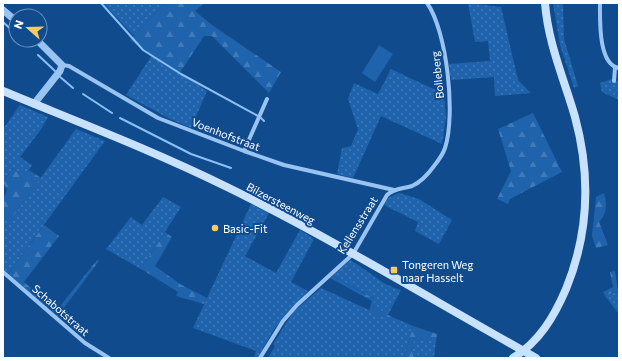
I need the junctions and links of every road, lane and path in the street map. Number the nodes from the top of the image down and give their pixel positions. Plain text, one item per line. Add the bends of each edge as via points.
1 (427, 3) edge
2 (545, 3) edge
3 (600, 3) edge
4 (46, 48) edge
5 (62, 65) junction
6 (617, 68) edge
7 (614, 81) dead end
8 (3, 91) edge
9 (267, 99) dead end
10 (34, 104) junction
11 (244, 151) junction
12 (394, 190) junction
13 (353, 254) junction
14 (3, 272) edge
15 (524, 351) junction
16 (108, 358) edge
17 (260, 358) edge
18 (513, 358) edge
19 (536, 358) edge

1 - 12 street, Bolleberg via 439,26 444,48 450,115 445,149 434,166 419,181 414,185
2 - 15 main road via 553,50 581,140 585,165 586,210 578,254 562,298 537,339
3 - 6 street via 600,33 608,60
4 - 5 street
5 - 10 street
5 - 11 street, Voenhofstraat via 69,66 158,118
6 - 7 street
8 - 10 main road, Bilzersteenweg
9 - 11 street
10 - 13 main road, Bilzersteenweg via 227,187
11 - 12 street, Voenhofstraat via 284,165
12 - 13 street, Kellensstraat via 387,195
13 - 15 main road, Bilzersteenweg
13 - 17 street, Kellensstraat via 297,305
14 - 16 street, Schabotstraat via 85,343
15 - 18 main road
15 - 19 main road, Bilzersteenweg

